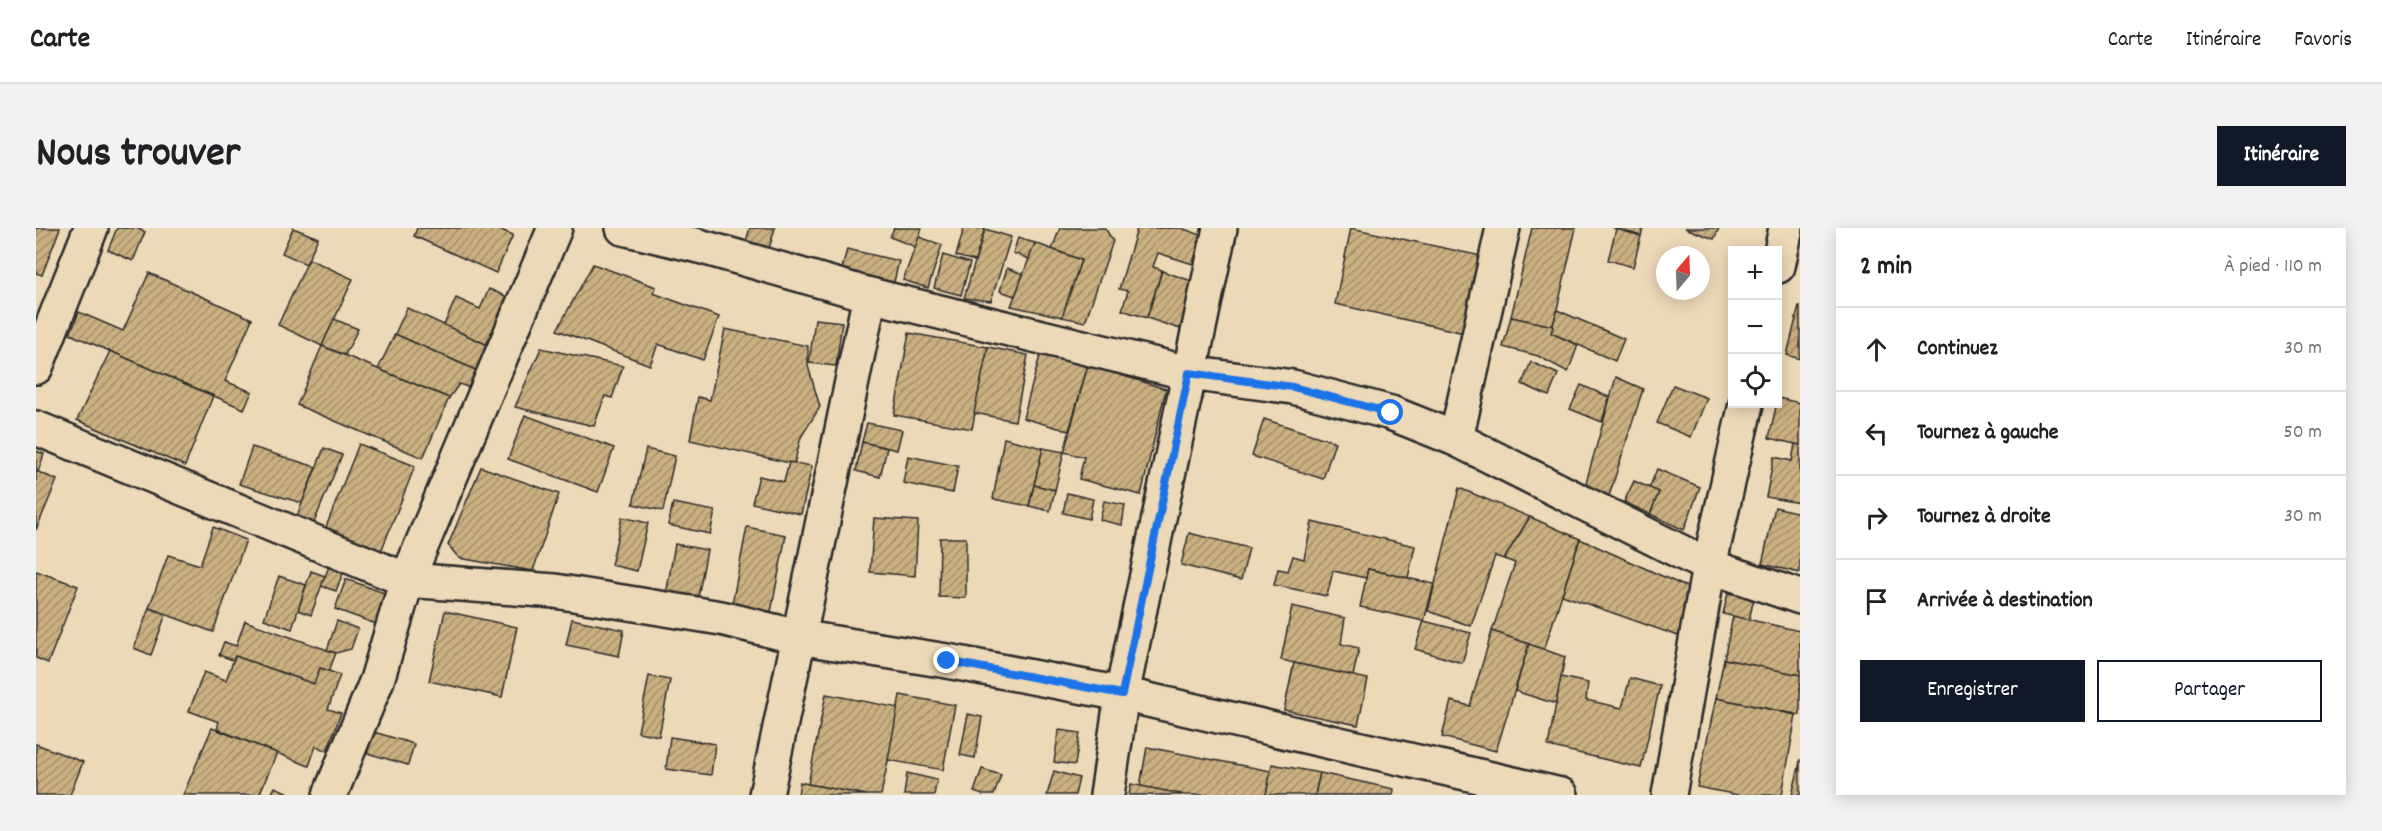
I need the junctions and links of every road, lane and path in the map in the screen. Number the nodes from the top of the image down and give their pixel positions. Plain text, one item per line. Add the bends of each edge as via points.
1 (91, 228) edge
2 (555, 228) edge
3 (623, 228) edge
4 (1220, 228) edge
5 (1503, 228) edge
6 (1786, 228) edge
7 (1782, 247) edge
8 (870, 295) junction
9 (36, 367) edge
10 (1189, 373) junction
11 (1745, 408) edge
12 (36, 428) edge
13 (1456, 439) junction
14 (1709, 566) junction
15 (407, 580) junction
16 (1800, 597) edge
17 (798, 637) junction
18 (1122, 694) junction
19 (330, 795) edge
20 (766, 795) edge
21 (1107, 795) edge
22 (1561, 795) edge
23 (1669, 795) edge

1 - 9 street
2 - 15 street
3 - 8 street
4 - 10 street
5 - 13 street
6 - 7 street
8 - 10 street
8 - 17 street
10 - 13 street via 1293,387 1342,399 1391,413
10 - 18 street
11 - 14 street
12 - 15 street
13 - 14 street
14 - 16 street
14 - 23 street
15 - 17 street via 555,591 721,618
15 - 19 street via 377,680
17 - 18 street
17 - 20 street
18 - 21 street
18 - 22 street

